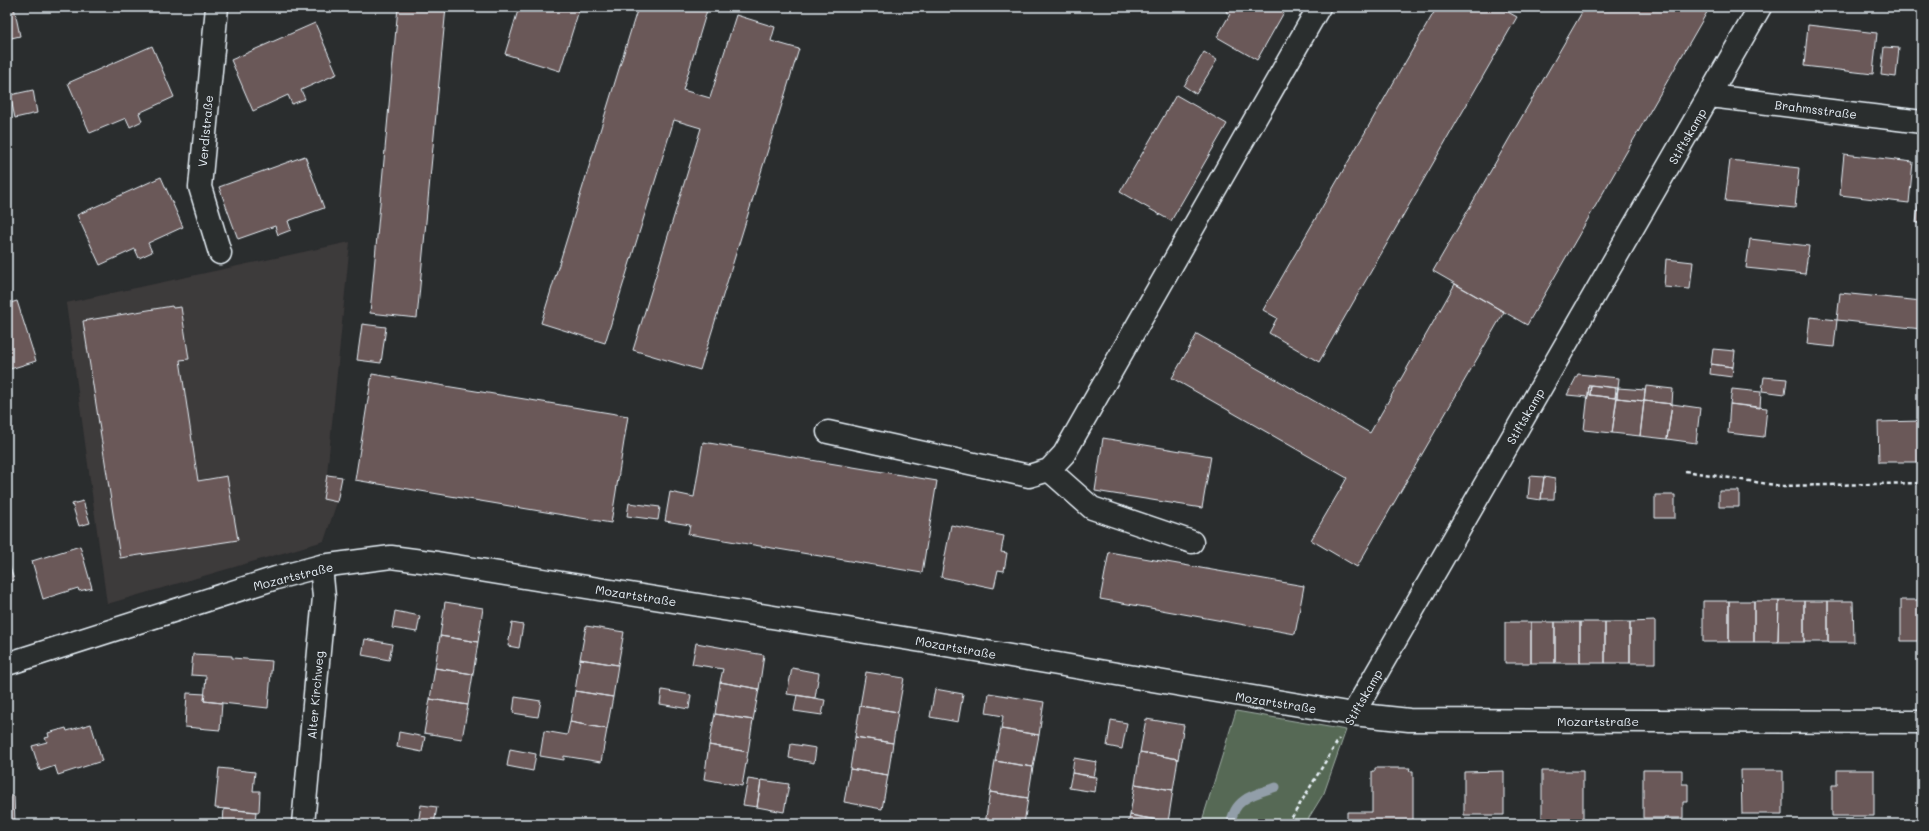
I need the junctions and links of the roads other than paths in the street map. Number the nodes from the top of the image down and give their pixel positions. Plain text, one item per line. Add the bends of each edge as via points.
1 (217, 7) edge
2 (1319, 7) edge
3 (1760, 7) edge
4 (1710, 96) junction
5 (1922, 122) edge
6 (220, 253) dead end
7 (828, 432) dead end
8 (1049, 470) junction
9 (1192, 542) dead end
10 (321, 566) junction
11 (7, 664) edge
12 (1353, 714) junction
13 (1922, 722) edge
14 (303, 824) edge

1 - 6 street, Verdistraße via 200,187
2 - 8 street via 1064,454
3 - 4 street, Stiftskamp
4 - 5 street, Brahmsstraße
4 - 12 street, Stiftskamp
7 - 8 street via 1029,476
8 - 9 street via 1092,508
10 - 11 street, Mozartstraße
10 - 12 street, Mozartstraße via 391,557 438,563
10 - 14 street, Alter Kirchweg via 324,597
12 - 13 street, Mozartstraße via 1408,720

